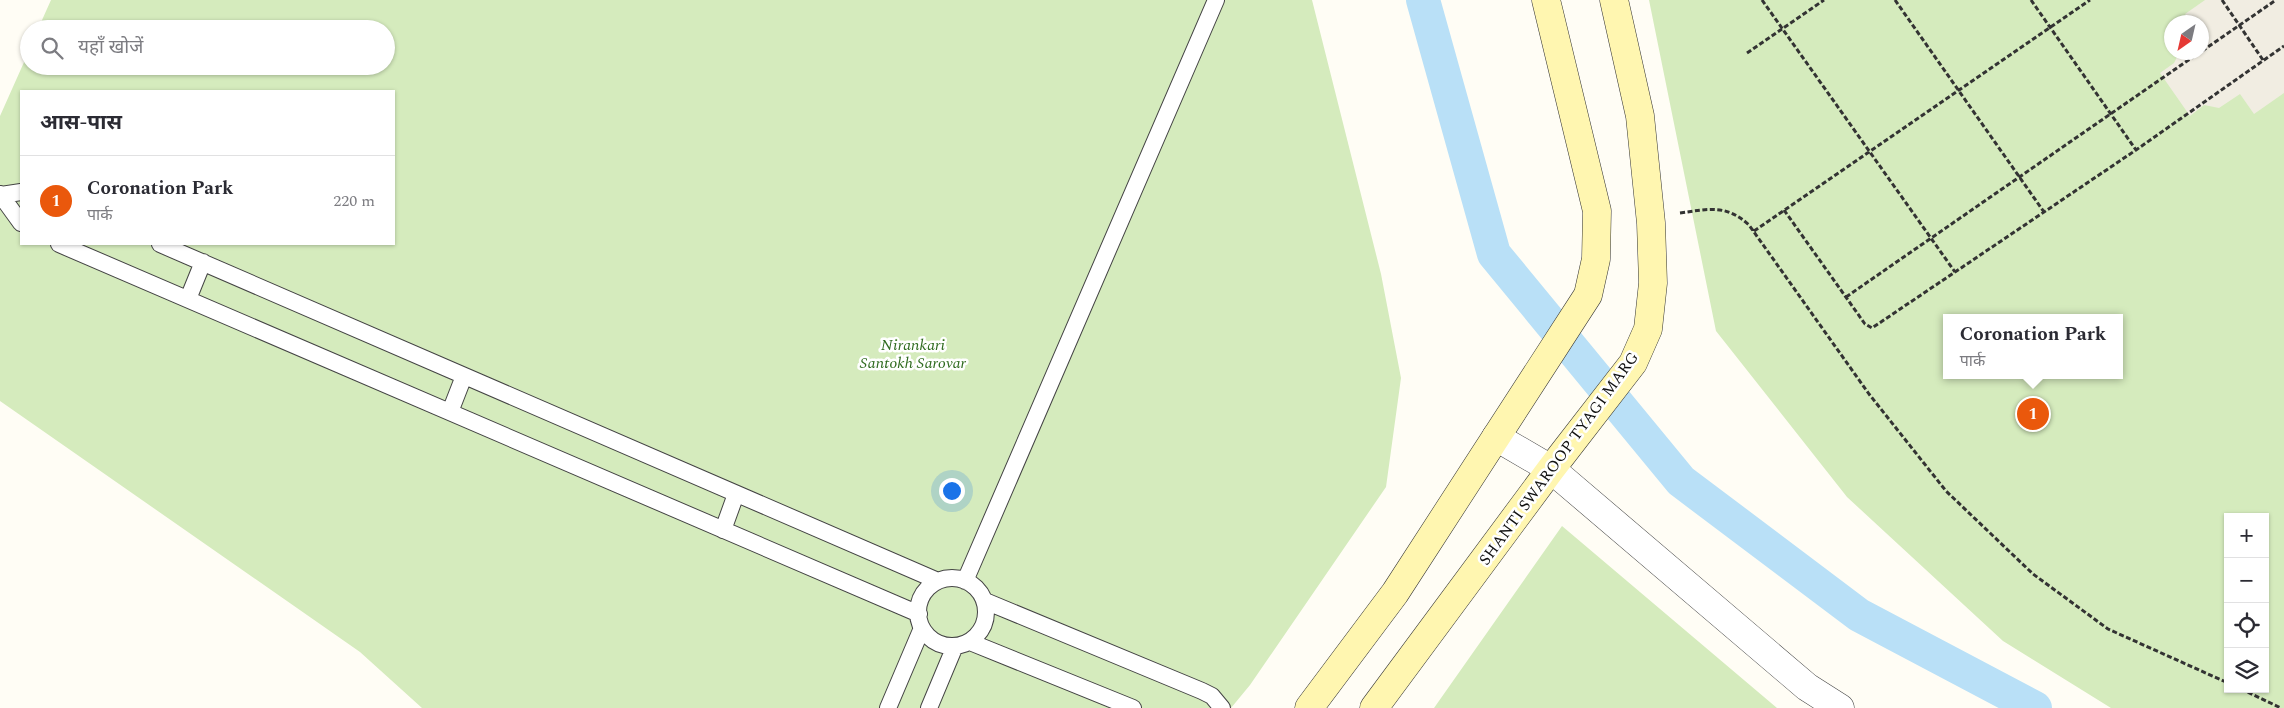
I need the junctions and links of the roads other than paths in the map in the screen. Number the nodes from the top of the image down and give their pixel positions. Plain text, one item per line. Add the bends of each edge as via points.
1 (1216, 0) edge
2 (1546, 0) edge
3 (1614, 0) edge
4 (20, 192) edge
5 (1, 195) edge
6 (20, 221) edge
7 (62, 245) edge
8 (162, 245) edge
9 (203, 262) junction
10 (188, 300) junction
11 (464, 376) junction
12 (450, 412) junction
13 (1496, 438) junction
14 (1558, 460) junction
15 (736, 494) junction
16 (723, 530) junction
17 (938, 581) junction
18 (965, 581) junction
19 (985, 601) junction
20 (920, 621) junction
21 (963, 644) junction
22 (888, 708) edge
23 (929, 708) edge
24 (1133, 708) edge
25 (1222, 708) edge
26 (1308, 708) edge
27 (1374, 708) edge
28 (1840, 708) edge

1 - 18 lane
2 - 13 main road via 1598,211 1596,259 1588,295
3 - 14 main road, SHANTI SWAROOP TYAGI MARG via 1640,116 1653,283 1648,329 1633,363
4 - 5 lane
5 - 6 lane
7 - 10 lane
8 - 9 lane
9 - 10 lane
9 - 11 lane
10 - 12 lane
11 - 12 lane
11 - 15 lane
12 - 16 lane
13 - 14 street
13 - 26 main road via 1395,593
14 - 27 main road, SHANTI SWAROOP TYAGI MARG
14 - 28 street via 1807,687
15 - 16 lane
15 - 17 lane
16 - 20 lane
17 - 18 lane via 948,578
17 - 20 lane via 922,596
18 - 19 lane via 980,591
19 - 21 lane via 985,624 979,634
19 - 25 lane via 1202,691 1212,696
20 - 21 lane via 928,637 937,643
20 - 22 lane
21 - 23 lane
21 - 24 lane

